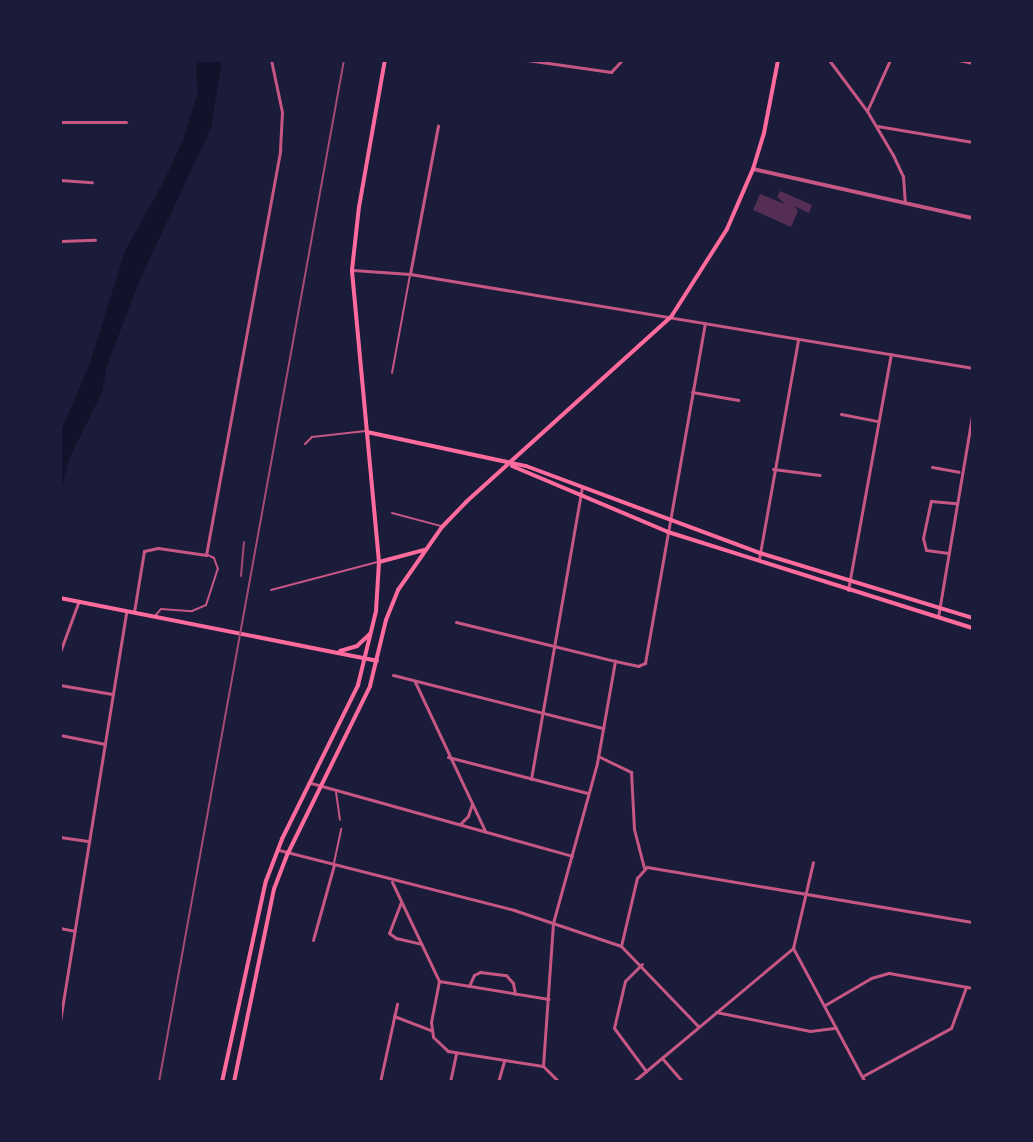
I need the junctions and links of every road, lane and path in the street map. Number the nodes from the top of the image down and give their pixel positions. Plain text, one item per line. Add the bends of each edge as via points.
1 (271, 60) edge
2 (385, 60) edge
3 (527, 60) edge
4 (622, 60) edge
5 (778, 60) edge
6 (829, 60) edge
7 (890, 60) edge
8 (959, 60) edge
9 (973, 63) edge
10 (867, 111) junction
11 (60, 122) edge
12 (126, 122) dead end
13 (438, 126) dead end
14 (877, 126) junction
15 (973, 142) edge
16 (753, 169) junction
17 (60, 180) edge
18 (92, 182) dead end
19 (904, 203) junction
20 (973, 218) edge
21 (95, 240) dead end
22 (60, 241) edge
23 (352, 270) junction
24 (410, 274) junction
25 (671, 317) junction
26 (705, 323) junction
27 (798, 339) junction
28 (891, 354) junction
29 (973, 368) edge
30 (392, 373) dead end
31 (692, 392) junction
32 (738, 400) dead end
33 (973, 409) edge
34 (841, 414) dead end
35 (876, 421) junction
36 (367, 432) junction
37 (967, 443) junction
38 (305, 444) dead end
39 (973, 444) edge
40 (509, 464) junction
41 (932, 467) dead end
42 (773, 469) junction
43 (961, 473) junction
44 (820, 475) dead end
45 (582, 487) junction
46 (580, 496) junction
47 (956, 503) junction
48 (392, 513) dead end
49 (670, 522) junction
50 (442, 527) junction
51 (668, 532) junction
52 (427, 549) junction
53 (760, 553) junction
54 (948, 553) junction
55 (206, 555) junction
56 (379, 562) junction
57 (759, 562) junction
58 (850, 581) junction
59 (271, 590) dead end
60 (848, 590) junction
61 (60, 598) edge
62 (78, 603) junction
63 (940, 608) junction
64 (126, 612) junction
65 (134, 614) junction
66 (155, 617) junction
67 (938, 617) junction
68 (973, 618) edge
69 (456, 622) dead end
70 (973, 628) edge
71 (371, 633) junction
72 (555, 646) junction
73 (60, 652) edge
74 (337, 652) junction
75 (365, 658) junction
76 (377, 661) junction
77 (615, 661) junction
78 (393, 675) dead end
79 (415, 682) junction
80 (60, 685) edge
81 (113, 694) junction
82 (543, 712) junction
83 (604, 728) junction
84 (60, 735) edge
85 (105, 744) junction
86 (598, 756) junction
87 (448, 757) junction
88 (531, 779) junction
89 (311, 783) junction
90 (321, 786) junction
91 (336, 791) junction
92 (589, 793) junction
93 (472, 804) junction
94 (340, 820) dead end
95 (459, 825) junction
96 (341, 829) dead end
97 (486, 832) junction
98 (60, 837) edge
99 (89, 841) junction
100 (277, 849) junction
101 (288, 853) junction
102 (572, 856) junction
103 (813, 862) dead end
104 (334, 865) junction
105 (644, 868) junction
106 (391, 880) junction
107 (805, 895) junction
108 (401, 902) junction
109 (973, 922) edge
110 (553, 923) junction
111 (60, 928) edge
112 (75, 931) junction
113 (313, 940) dead end
114 (421, 944) junction
115 (621, 946) junction
116 (793, 948) junction
117 (642, 964) junction
118 (439, 981) junction
119 (469, 986) junction
120 (966, 987) junction
121 (973, 988) edge
122 (515, 994) junction
123 (549, 999) junction
124 (397, 1004) dead end
125 (825, 1005) junction
126 (61, 1008) edge
127 (716, 1012) junction
128 (394, 1016) junction
129 (60, 1021) edge
130 (699, 1027) junction
131 (836, 1028) junction
132 (431, 1030) junction
133 (456, 1053) junction
134 (662, 1058) junction
135 (504, 1061) junction
136 (543, 1066) junction
137 (646, 1071) junction
138 (862, 1076) junction
139 (222, 1082) edge
140 (234, 1082) edge
141 (380, 1082) edge
142 (450, 1082) edge
143 (498, 1082) edge
144 (559, 1082) edge
145 (633, 1082) edge
146 (683, 1082) edge
147 (865, 1082) edge

1 - 55 street via 282,112 280,150
2 - 23 main road
3 - 4 street via 611,72
5 - 16 main road
6 - 10 street
7 - 10 street
8 - 9 street
10 - 14 street
11 - 12 street
13 - 24 street
14 - 15 street
14 - 19 street via 903,176
16 - 19 street
16 - 25 main road via 727,229
17 - 18 street
19 - 20 street
21 - 22 street
23 - 24 street
23 - 36 main road
24 - 25 street
24 - 30 lane
25 - 26 street
25 - 40 main road
26 - 27 street
26 - 31 street
27 - 28 street
27 - 42 street
28 - 29 street
28 - 35 street
31 - 32 street
31 - 49 street
33 - 37 street
34 - 35 street
35 - 58 street
36 - 38 lane via 312,437
36 - 40 main road
36 - 56 main road
37 - 39 lane
37 - 43 street
40 - 45 main road
40 - 46 main road
40 - 50 main road
41 - 43 street
42 - 44 street
42 - 53 street
43 - 47 street
45 - 46 street
45 - 49 main road
46 - 51 main road
46 - 72 street
47 - 54 street
47 - 54 street via 931,501 925,527 924,548
48 - 50 lane
49 - 51 street
49 - 53 main road
50 - 52 main road
51 - 57 main road
51 - 77 street via 647,660 638,666
52 - 56 main road
52 - 76 main road via 393,601
53 - 57 street
53 - 58 main road
54 - 63 street
55 - 65 street via 144,551
55 - 66 lane via 214,558 218,569 206,605 192,611 161,609
56 - 59 lane
56 - 71 main road
57 - 60 main road
58 - 60 street
58 - 63 main road
60 - 67 main road
61 - 62 main road
62 - 64 main road
62 - 73 street
63 - 67 street
63 - 68 main road
64 - 65 main road
64 - 81 street
65 - 66 main road
66 - 74 main road
67 - 70 main road
69 - 72 street
71 - 74 main road via 355,647
71 - 75 main road
72 - 77 street
72 - 82 street
74 - 75 main road
75 - 76 main road
75 - 89 main road via 348,709
76 - 90 main road via 363,704
77 - 83 street
78 - 79 street
79 - 82 street
79 - 87 street
80 - 81 street
81 - 85 street
82 - 83 street
82 - 88 street
83 - 86 street
84 - 85 street
85 - 99 street
86 - 92 street
86 - 105 street via 631,772 632,819
87 - 88 street
87 - 93 street
88 - 92 street
89 - 90 street
89 - 100 main road
90 - 91 street
90 - 101 main road
91 - 94 lane
91 - 95 street
92 - 102 street
93 - 95 street
93 - 97 street
95 - 97 street
96 - 104 lane
97 - 102 street
98 - 99 street
99 - 112 street
100 - 101 street
100 - 139 main road via 259,906
101 - 104 street
101 - 140 main road via 270,904
102 - 110 street
103 - 107 street
104 - 106 street
104 - 113 street
105 - 107 street
105 - 115 street
106 - 108 street
106 - 110 street
107 - 109 street
107 - 116 street
108 - 114 street
108 - 114 street via 389,933
110 - 115 street
110 - 123 street
111 - 112 street
112 - 126 street
114 - 118 street
115 - 117 street
116 - 125 street
116 - 127 street
117 - 130 street
117 - 137 street via 625,981 614,1028
118 - 119 street
118 - 132 street
119 - 122 street
119 - 122 street via 480,972 506,975
120 - 121 street
120 - 125 street via 889,973
120 - 138 street via 951,1028
122 - 123 street
123 - 136 street
124 - 128 street
125 - 131 street
126 - 129 street
127 - 130 street
127 - 131 street via 810,1031
128 - 132 street
128 - 141 street
130 - 134 street
131 - 138 street
132 - 133 street via 442,1047
133 - 135 street
133 - 142 street
134 - 137 street
134 - 146 street
135 - 136 street
135 - 143 street
136 - 144 street
137 - 145 street
138 - 147 street

